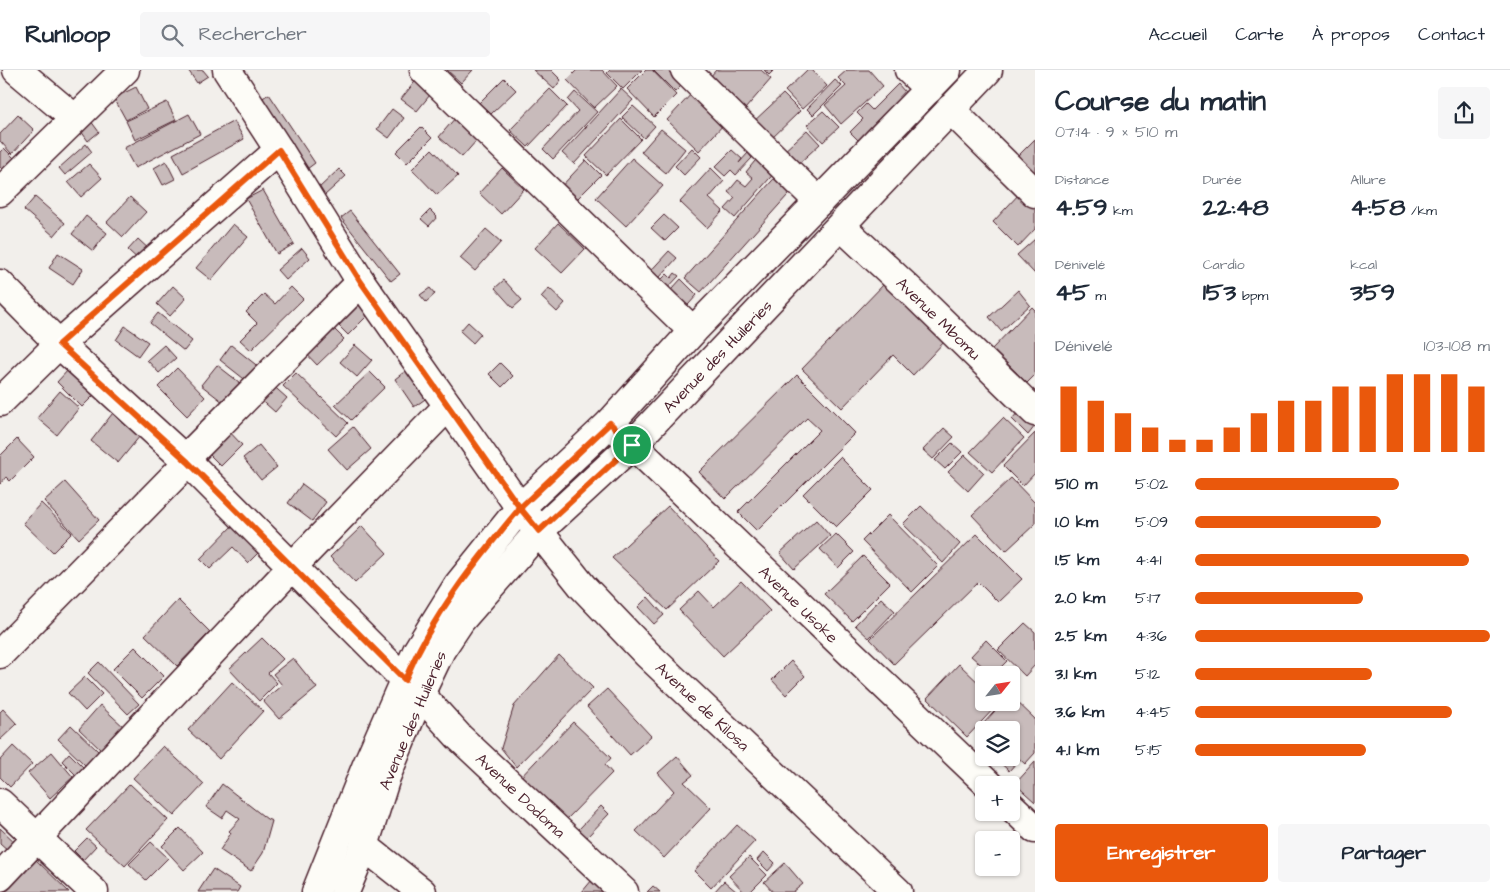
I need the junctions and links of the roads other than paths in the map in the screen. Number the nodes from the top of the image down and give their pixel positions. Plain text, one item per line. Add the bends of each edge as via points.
1 (17, 70) edge
2 (125, 70) edge
3 (227, 70) edge
4 (424, 70) edge
5 (686, 70) edge
6 (909, 70) edge
7 (988, 70) edge
8 (938, 80) edge
9 (950, 109) junction
10 (74, 118) junction
11 (279, 150) junction
12 (0, 192) edge
13 (1035, 193) edge
14 (818, 202) junction
15 (841, 226) junction
16 (361, 282) junction
17 (0, 284) edge
18 (693, 331) junction
19 (59, 344) junction
20 (0, 402) edge
21 (448, 406) junction
22 (1035, 412) edge
23 (610, 423) junction
24 (632, 445) junction
25 (186, 461) junction
26 (520, 508) junction
27 (539, 531) junction
28 (292, 567) junction
29 (0, 654) edge
30 (413, 687) junction
31 (980, 776) edge
32 (0, 803) edge
33 (1020, 815) edge
34 (1035, 829) edge
35 (38, 840) junction
36 (364, 846) junction
37 (0, 877) edge
38 (94, 892) edge
39 (316, 892) edge
40 (345, 892) edge
41 (422, 892) edge
42 (624, 892) edge
43 (898, 892) edge

1 - 10 street
2 - 10 street
3 - 11 street, Avenue de Kilosa
4 - 18 street
5 - 14 street
6 - 8 street
7 - 9 street, Avenue des Huileries
8 - 14 street, Avenue des Huileries
9 - 13 street
9 - 15 street, Avenue des Huileries
10 - 12 street
11 - 16 street, Avenue de Kilosa
11 - 19 street
14 - 18 street, Avenue des Huileries
15 - 22 street, Avenue Mbomu
15 - 24 street, Avenue des Huileries
16 - 21 street, Avenue de Kilosa
16 - 25 street
17 - 19 street, Avenue Dodoma
18 - 23 street, Avenue des Huileries
19 - 20 street
19 - 25 street, Avenue Dodoma
21 - 26 street, Avenue de Kilosa
21 - 28 street
23 - 24 street, Avenue Usoke
23 - 26 street, Avenue des Huileries
24 - 27 street, Avenue des Huileries
24 - 31 street, Avenue Usoke
25 - 28 street, Avenue Dodoma
25 - 29 street
26 - 27 street, Avenue de Kilosa
26 - 30 street, Avenue des Huileries via 442,608 417,651
27 - 30 street, Avenue des Huileries via 462,620
27 - 43 street, Avenue de Kilosa via 583,587 647,654
28 - 30 street, Avenue Dodoma
28 - 35 street
30 - 36 street, Avenue des Huileries
30 - 39 street, Avenue des Huileries via 366,767
30 - 42 street, Avenue Dodoma via 459,737
32 - 35 street
33 - 34 street
35 - 37 street
35 - 38 street
36 - 40 street, Avenue des Huileries
36 - 41 street

